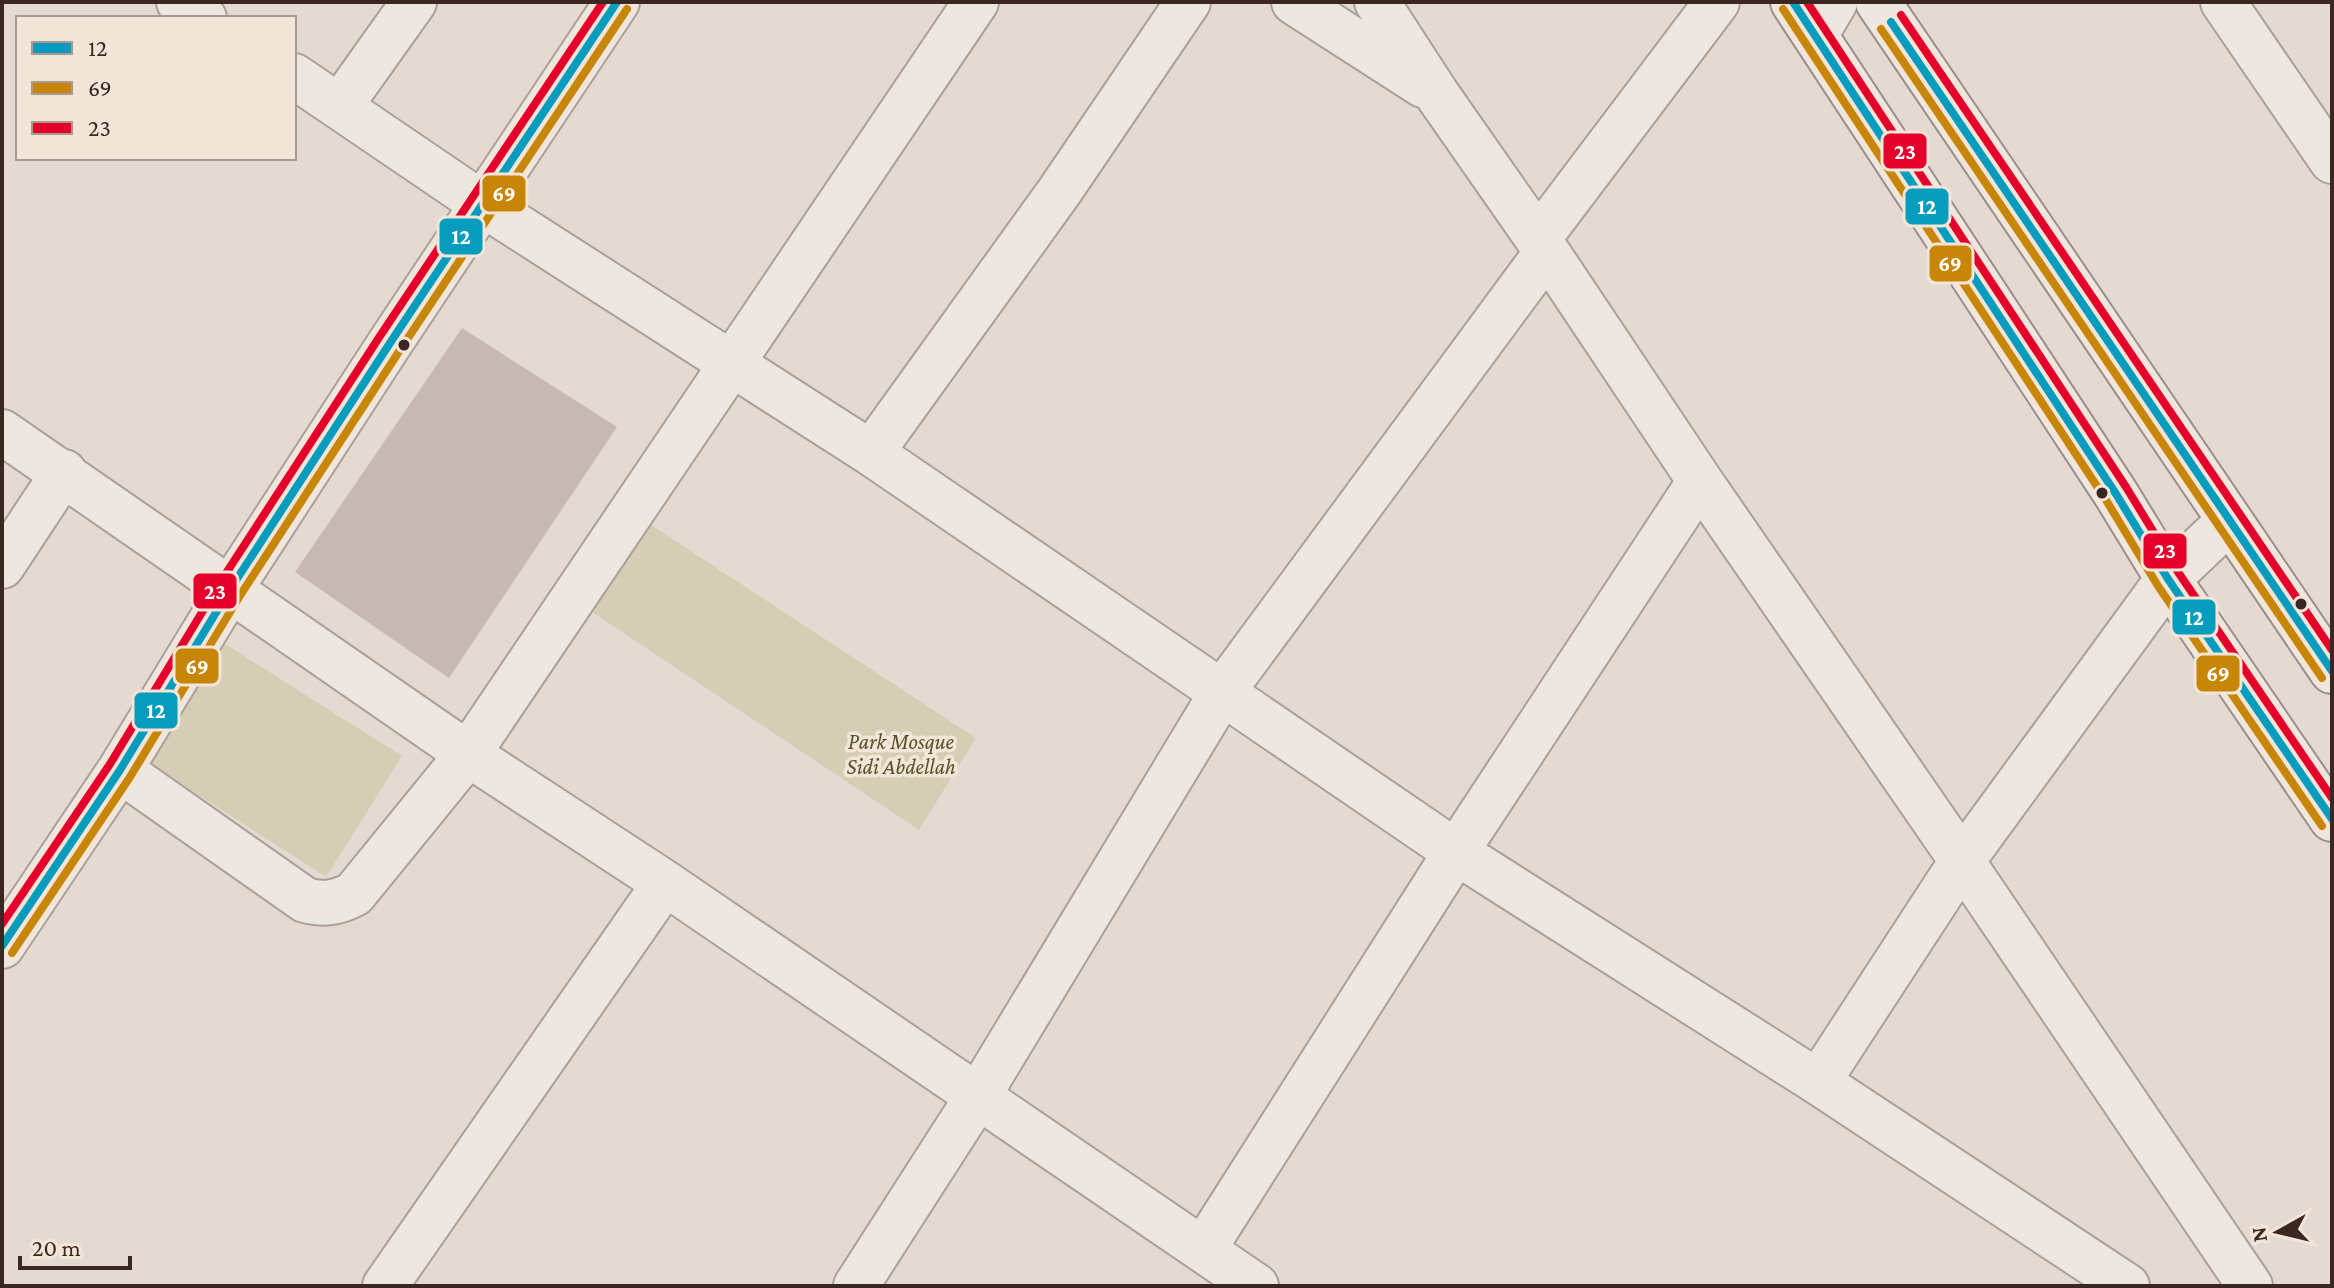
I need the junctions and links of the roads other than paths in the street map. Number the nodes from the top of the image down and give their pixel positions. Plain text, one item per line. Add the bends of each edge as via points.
1 (179, 2) edge
2 (414, 2) edge
3 (617, 2) edge
4 (976, 2) edge
5 (1188, 2) edge
6 (1294, 2) edge
7 (1377, 2) edge
8 (1717, 2) edge
9 (1878, 2) edge
10 (2223, 2) edge
11 (1815, 13) edge
12 (201, 16) edge
13 (296, 77) edge
14 (1436, 93) junction
15 (340, 106) junction
16 (2332, 161) edge
17 (481, 203) junction
18 (1543, 245) junction
19 (733, 364) junction
20 (2, 432) edge
21 (871, 453) junction
22 (64, 472) junction
23 (1700, 481) junction
24 (2229, 521) junction
25 (2, 566) edge
26 (2168, 579) junction
27 (231, 588) junction
28 (2332, 671) edge
29 (1223, 691) junction
30 (468, 754) junction
31 (120, 770) junction
32 (2332, 819) edge
33 (1456, 852) junction
34 (1962, 861) junction
35 (665, 883) junction
36 (2, 946) edge
37 (1818, 1082) junction
38 (978, 1096) junction
39 (1203, 1250) junction
40 (2234, 1280) edge
41 (385, 1286) edge
42 (856, 1286) edge
43 (1256, 1286) edge
44 (2127, 1286) edge

1 - 12 street
2 - 15 street
3 - 17 street
4 - 19 street
5 - 21 street
6 - 14 street
7 - 14 street
8 - 18 street
9 - 24 street
10 - 16 street
11 - 26 street
13 - 15 street
14 - 18 street
15 - 17 street
17 - 19 street
17 - 27 street
18 - 23 street
18 - 29 street
19 - 21 street
19 - 30 street
20 - 22 street
21 - 29 street
22 - 25 street
22 - 27 street
23 - 33 street
23 - 34 street
24 - 26 street
24 - 28 street
26 - 32 street
26 - 34 street
27 - 30 street
27 - 31 street
29 - 33 street
29 - 38 street
30 - 31 street via 354,894 320,904 305,900
30 - 35 street
31 - 36 street
33 - 37 street
33 - 39 street
34 - 37 street
34 - 40 street
35 - 38 street
35 - 41 street
37 - 44 street
38 - 39 street
38 - 42 street
39 - 43 street

